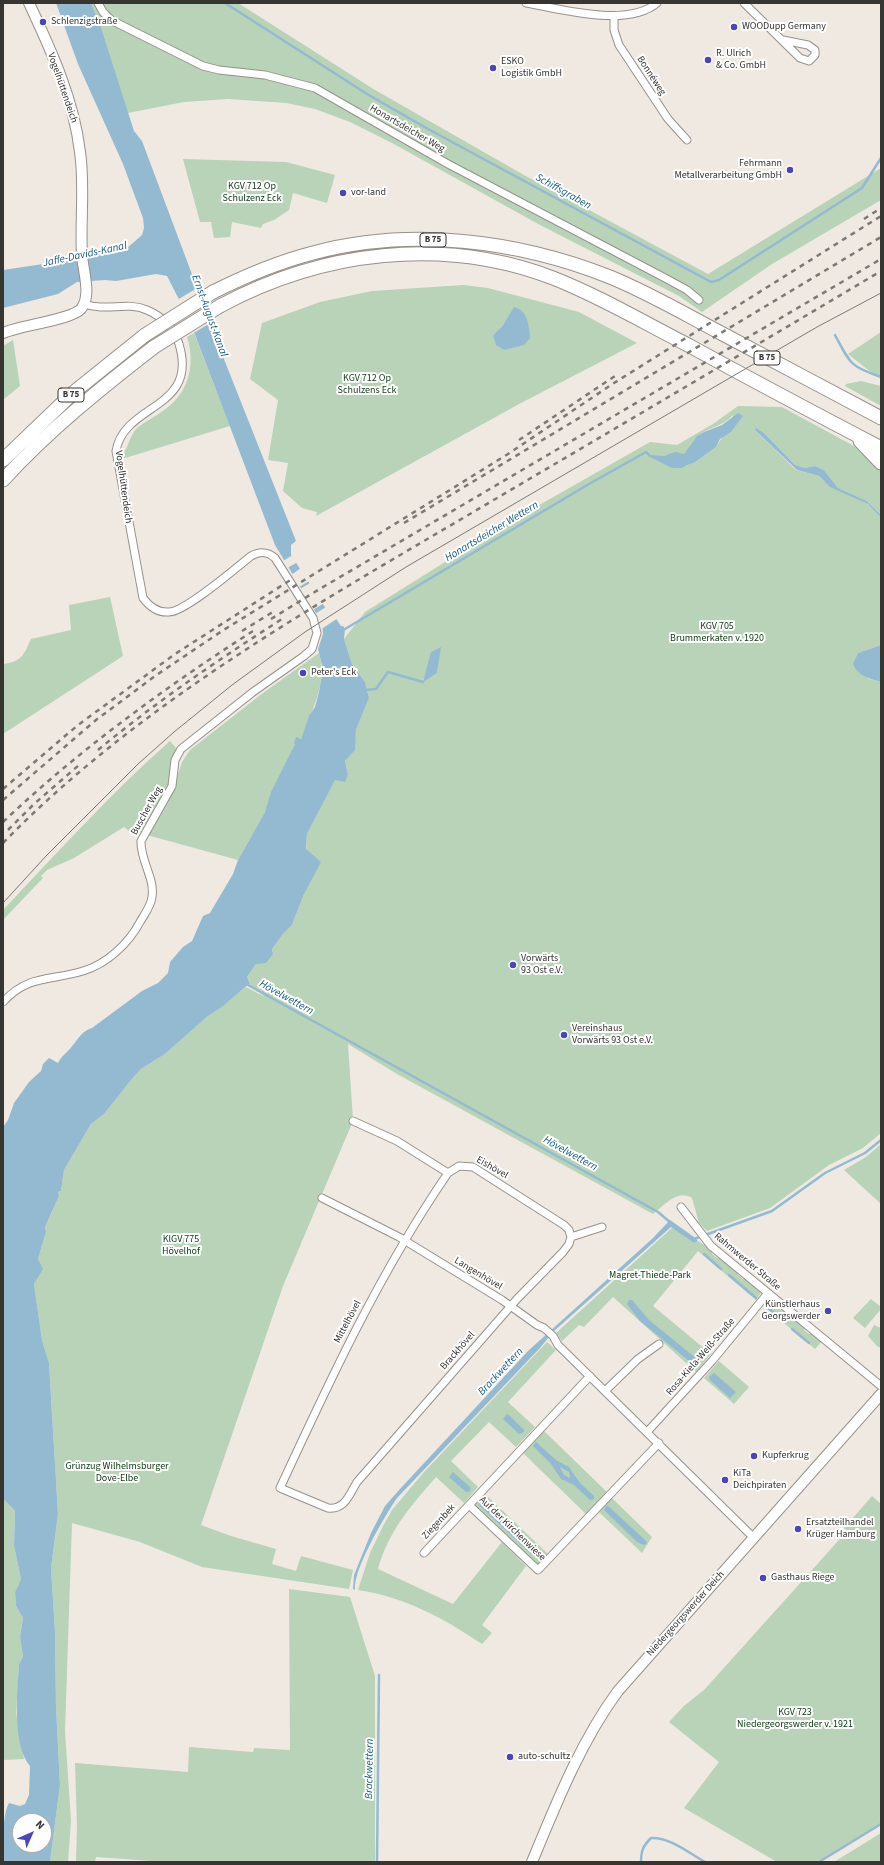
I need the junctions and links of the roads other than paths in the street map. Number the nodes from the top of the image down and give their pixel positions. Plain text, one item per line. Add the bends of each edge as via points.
1 (29, 3) edge
2 (98, 3) edge
3 (526, 3) edge
4 (657, 3) edge
5 (744, 3) edge
6 (614, 16) junction
7 (783, 40) dead end
8 (687, 140) dead end
9 (698, 300) dead end
10 (84, 304) junction
11 (3, 333) edge
12 (881, 418) edge
13 (852, 433) junction
14 (881, 448) edge
15 (3, 460) edge
16 (881, 463) edge
17 (3, 480) edge
18 (308, 653) joint
19 (3, 1002) edge
20 (354, 1121) dead end
21 (448, 1173) junction
22 (322, 1198) dead end
23 (681, 1207) dead end
24 (602, 1227) dead end
25 (571, 1237) junction
26 (405, 1241) junction
27 (768, 1293) junction
28 (511, 1306) junction
29 (659, 1344) dead end
30 (590, 1376) junction
31 (881, 1386) edge
32 (605, 1391) junction
33 (881, 1394) edge
34 (647, 1432) junction
35 (659, 1443) junction
36 (469, 1505) junction
37 (341, 1506) joint
38 (754, 1538) junction
39 (424, 1553) dead end
40 (532, 1862) edge

1 - 10 street, Vogelhüttendeich via 62,80 80,152 82,258 86,292
2 - 9 street, Honartsdeicher Weg via 111,20 203,66 284,78 324,93 448,164 687,290
3 - 6 street
4 - 6 street via 636,14
5 - 7 street
6 - 8 street, Bonnéweg via 614,30 619,45 668,119
10 - 11 street via 78,311 65,317 13,328
10 - 18 street, Vogelhüttendeich via 97,308 132,306 157,315 172,330 181,349 181,373 173,391 159,405 129,425 119,440 116,451 143,598 155,609 175,611 251,556 266,552 278,561 313,618 317,636
12 - 15 highway, B 75, bridge via 653,297 610,278 573,264 507,248 417,239 381,241 313,253 266,268 213,292 145,335 74,392
13 - 14 highway, B 75
13 - 16 highway, B 75
13 - 17 highway, B 75, bridge via 612,305 553,278 520,268 457,256 407,254 326,264 243,293 154,347 56,426
18 - 19 street, Buscher Weg via 193,738 178,753 172,786 141,841 152,897 131,937 113,954 85,971 31,981
20 - 21 street via 397,1141
21 - 25 street, Eishövel via 459,1166 473,1167 564,1225
21 - 26 street, Mittelhövel
22 - 26 street, Langenhövel
23 - 27 street, Rahmwerder Straße via 706,1241
24 - 25 street
25 - 28 street, Brackhövel via 563,1252
26 - 28 street, Langenhövel
26 - 37 street, Mittelhövel via 349,1339 280,1488 328,1508
27 - 31 street, Rahmwerder Straße
27 - 34 street, Rosa-Kiela-Weiß-Straße via 712,1361
28 - 30 street, Langenhövel via 547,1330 558,1345
28 - 37 street, Brackhövel via 357,1482
29 - 32 street via 638,1359
30 - 32 street, Langenhövel
30 - 36 street, Auf der Kirchenwiese
32 - 34 street, Langenhövel
33 - 38 street, Niedergeorgswerder Deich
34 - 35 street, Langenhövel
35 - 36 street, Auf der Kirchenwiese via 538,1570
35 - 38 street, Langenhövel
36 - 39 street, Ziegenbek
38 - 40 street, Niedergeorgswerder Deich via 622,1686 605,1709 590,1733

